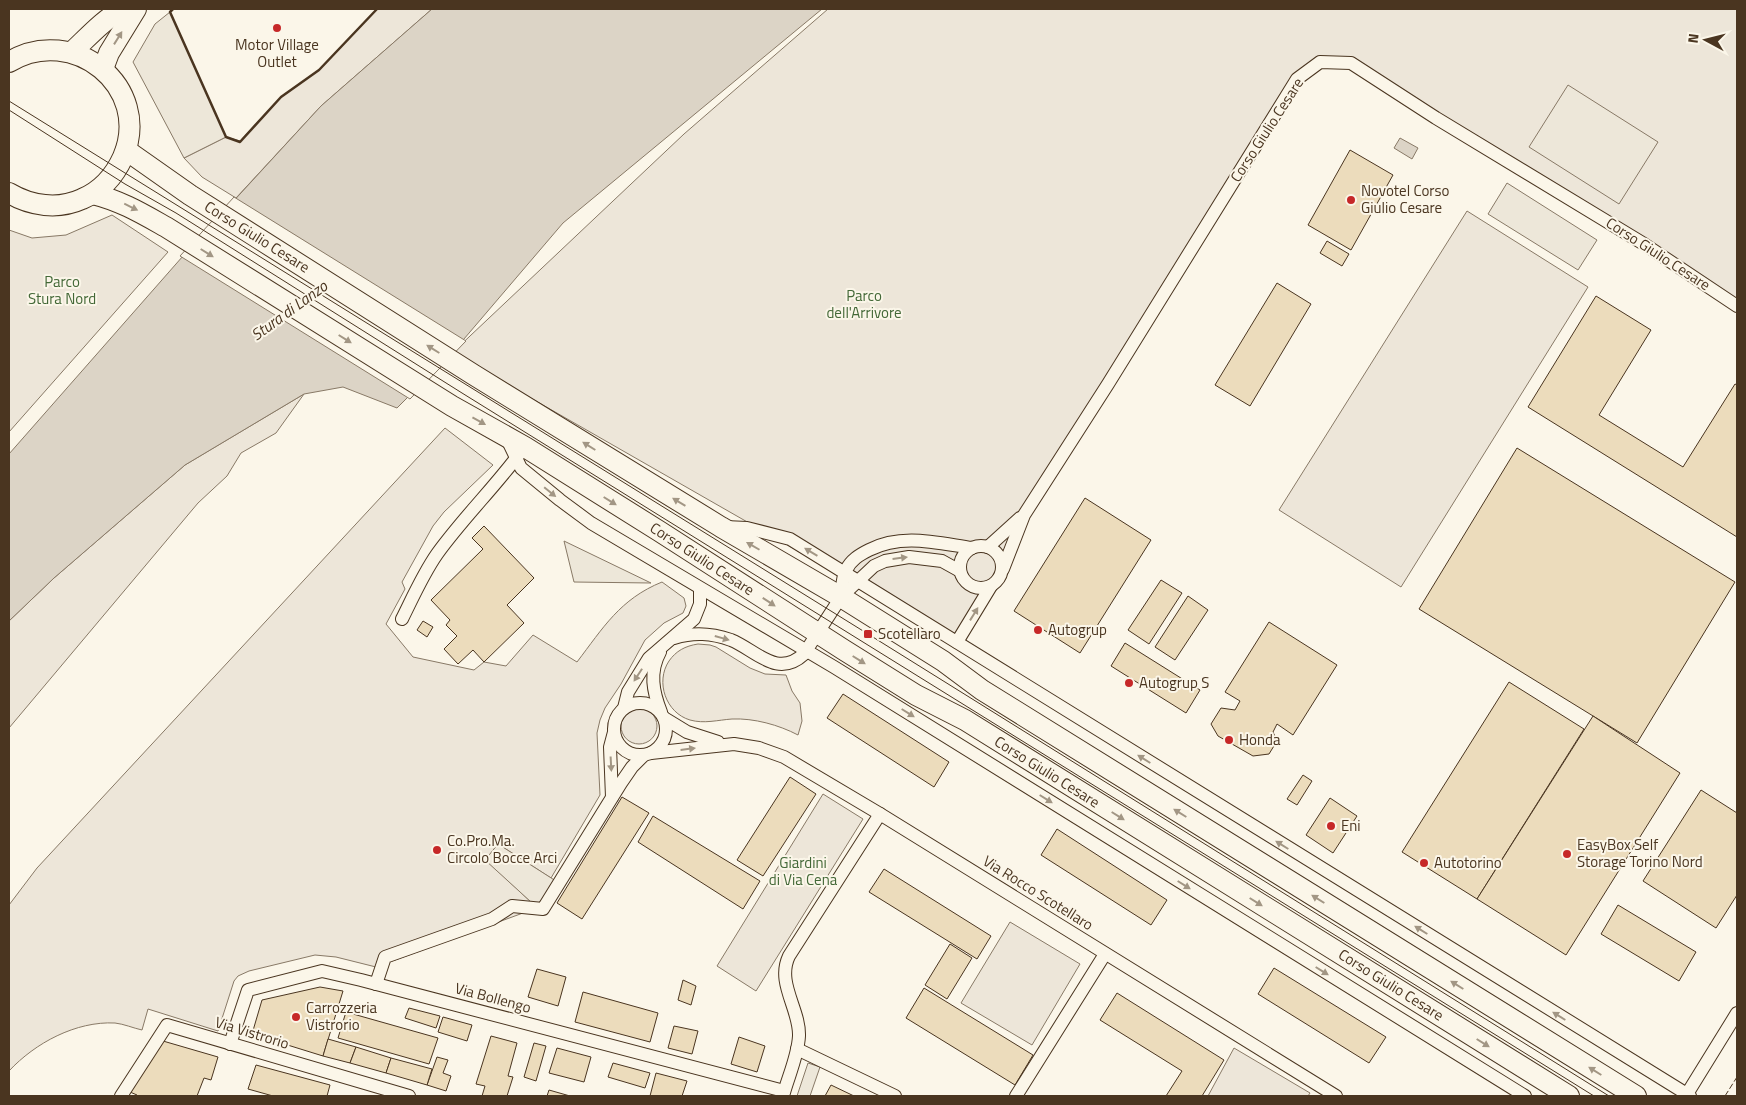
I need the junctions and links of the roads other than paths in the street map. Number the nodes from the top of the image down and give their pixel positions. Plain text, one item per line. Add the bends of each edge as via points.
1 (124, 9) edge
2 (136, 9) edge
3 (72, 52) junction
4 (11, 59) edge
5 (103, 69) junction
6 (126, 150) junction
7 (9, 194) edge
8 (93, 194) junction
9 (1737, 306) edge
10 (520, 453) junction
11 (1024, 515) junction
12 (721, 527) junction
13 (988, 547) junction
14 (972, 548) junction
15 (1003, 569) junction
16 (960, 571) junction
17 (845, 572) junction
18 (858, 580) junction
19 (991, 586) junction
20 (700, 589) junction
21 (841, 597) junction
22 (402, 619) dead end
23 (674, 638) junction
24 (812, 642) junction
25 (957, 642) junction
26 (662, 648) junction
27 (624, 708) junction
28 (663, 715) junction
29 (614, 732) junction
30 (725, 744) junction
31 (647, 754) junction
32 (612, 797) junction
33 (880, 814) junction
34 (1106, 954) junction
35 (376, 984) junction
36 (1737, 1013) edge
37 (230, 1044) junction
38 (797, 1049) junction
39 (783, 1094) edge
40 (1328, 1094) edge
41 (1688, 1095) edge
42 (121, 1096) edge
43 (409, 1096) edge
44 (895, 1096) edge
45 (1016, 1096) edge
46 (1525, 1096) edge
47 (1569, 1096) edge
48 (1636, 1096) edge

1 - 3 main road
5 -> 2 main road
3 - 4 main road via 34,51
3 - 5 main road
5 - 6 main road via 118,86 126,106 129,128
6 - 8 main road via 113,176
12 -> 6 main road, Corso Giulio Cesare via 474,375 190,195
7 - 8 main road via 30,203 51,206 73,203
8 -> 10 main road, Corso Giulio Cesare via 126,205 166,227 452,406 506,435
9 - 11 street, Corso Giulio Cesare via 1644,244 1351,63 1320,62 1296,79
10 -> 20 street, Corso Giulio Cesare via 521,468 584,518
10 - 22 street via 436,555
10 -> 24 main road, Corso Giulio Cesare
11 - 13 street, Corso Giulio Cesare
11 - 15 street, Corso Giulio Cesare
17 -> 12 street, Corso Giulio Cesare via 790,539 747,528
21 -> 12 main road, Corso Giulio Cesare
13 - 14 street
13 - 15 street via 998,553
14 - 16 street via 961,560
14 - 17 street via 913,539 893,540 860,554
15 - 19 street
18 -> 16 street via 874,566 896,558 942,561
16 - 19 street via 974,588
17 - 18 street, Corso Giulio Cesare
17 - 21 street
18 - 21 street
18 - 25 street, Corso Giulio Cesare
25 -> 19 street
20 - 23 street via 700,604 694,618
20 - 24 street, Corso Giulio Cesare
21 - 24 street
48 -> 21 main road, Corso Giulio Cesare via 982,690 943,661
23 -> 24 street via 689,633 716,636 735,642 764,660 782,664 797,659
23 - 26 street
24 -> 46 street, Corso Giulio Cesare
24 -> 47 main road, Corso Giulio Cesare via 981,731
41 -> 25 street, Corso Giulio Cesare
26 -> 27 street via 649,658 635,680
26 - 28 street via 654,666 653,681 654,695
27 - 28 street via 644,702
27 - 29 street via 616,719
28 - 30 street, Via Rocco Scotellaro via 688,732
28 - 31 street via 665,739 656,750
29 - 31 street via 624,750 637,755
29 -> 32 street via 610,748
31 -> 30 street, Via Rocco Scotellaro
30 - 33 street, Via Rocco Scotellaro via 753,746 778,754
31 - 32 street via 628,772
32 - 35 street via 543,909 512,906 492,919 386,957
33 - 34 street, Via Rocco Scotellaro
33 - 38 street via 786,963 785,977 799,1035
34 - 40 street, Via Rocco Scotellaro
34 - 45 street
35 - 37 street, Via Bollengo via 322,971 248,990
35 - 39 street, Via Bollengo
36 - 41 street
37 - 42 street, Via Vistrorio via 167,1025
37 - 43 street, Via Vistrorio
38 - 39 street
38 - 44 street

